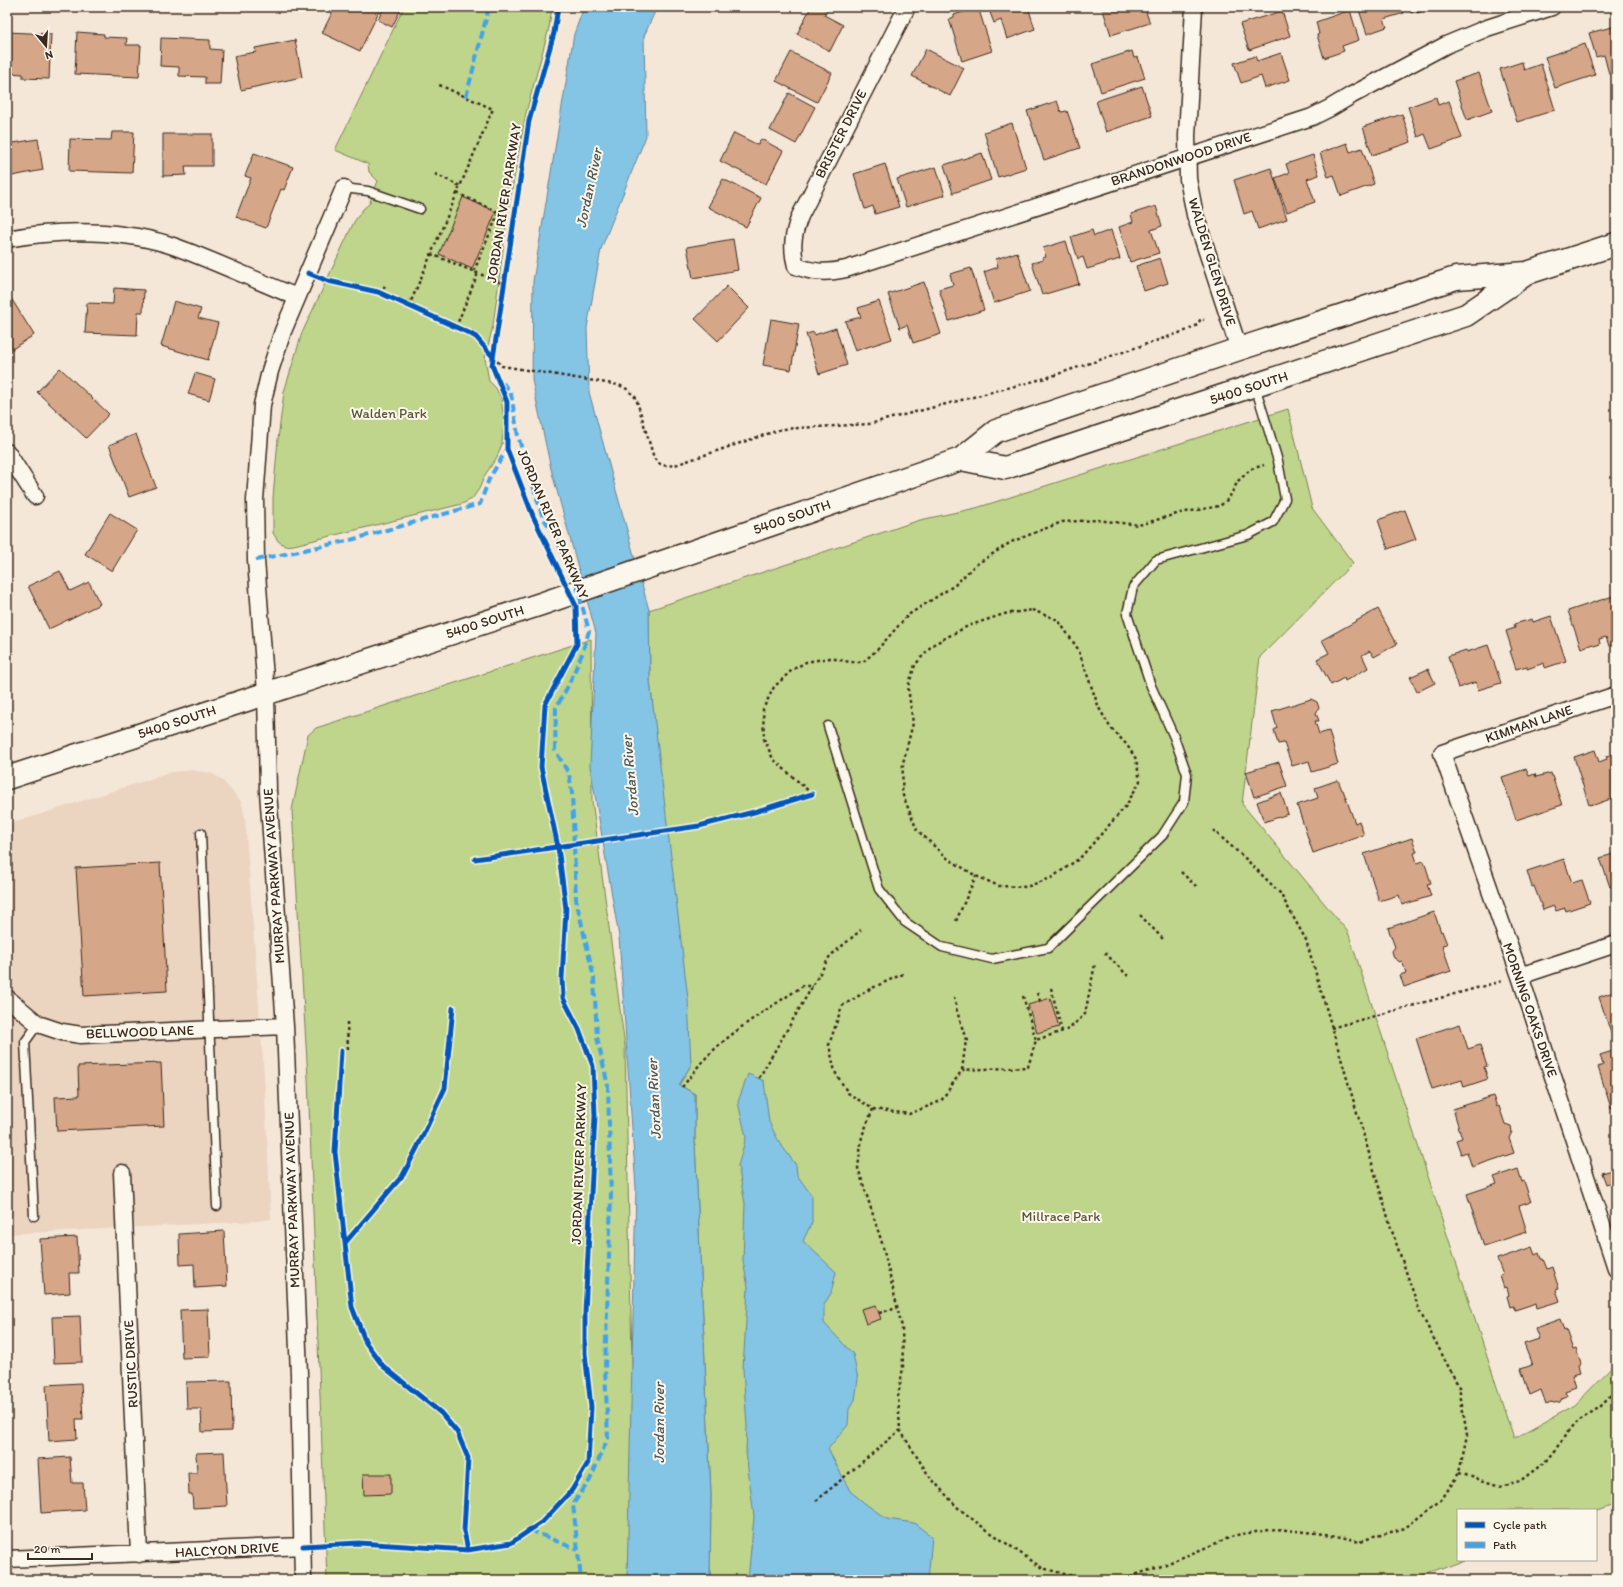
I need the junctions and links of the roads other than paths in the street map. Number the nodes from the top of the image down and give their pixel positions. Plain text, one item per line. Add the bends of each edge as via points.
1 (907, 7) edge
2 (1194, 7) edge
3 (1552, 7) edge
4 (1187, 157) junction
5 (344, 188) joint
6 (420, 209) dead end
7 (7, 239) edge
8 (1616, 244) edge
9 (796, 266) joint
10 (1527, 273) junction
11 (297, 297) junction
12 (1238, 349) junction
13 (1254, 386) junction
14 (7, 452) edge
15 (961, 459) junction
16 (35, 496) dead end
17 (266, 692) junction
18 (1616, 695) edge
19 (828, 726) dead end
20 (1442, 753) joint
21 (7, 778) edge
22 (201, 833) dead end
23 (1616, 944) edge
24 (1520, 976) junction
25 (7, 998) edge
26 (38, 1024) junction
27 (284, 1026) junction
28 (209, 1029) junction
29 (122, 1173) dead end
30 (217, 1206) dead end
31 (34, 1216) dead end
32 (1616, 1268) edge
33 (303, 1546) junction
34 (139, 1554) junction
35 (7, 1559) edge
36 (303, 1580) edge

1 - 9 street, BRISTER DRIVE via 800,216 793,242
2 - 4 street, WALDEN GLEN DRIVE
3 - 4 street, BRANDONWOOD DRIVE via 1487,28 1446,45 1321,113
4 - 9 street, BRANDONWOOD DRIVE via 846,269 821,272 808,271
4 - 12 street, WALDEN GLEN DRIVE via 1190,191 1196,215
5 - 6 lane via 368,191
5 - 11 street, MURRAY PARKWAY AVENUE
7 - 11 street via 62,233 138,237 175,246
8 - 10 main road, 5400 SOUTH
10 - 12 main road, 5400 SOUTH via 1456,278
10 - 13 main road, 5400 SOUTH via 1466,315
11 - 17 street, MURRAY PARKWAY AVENUE via 270,371 262,405 258,442 255,500 256,560
12 - 15 main road, 5400 SOUTH via 996,431
13 - 15 main road, 5400 SOUTH via 1005,468
13 - 19 lane via 1278,461 1285,499 1273,522 1248,535 1156,560 1133,587 1127,614 1151,686 1187,774 1184,802 1162,836 1048,948 992,959 942,948 905,922 879,889
14 - 16 street
15 - 17 main road, 5400 SOUTH via 541,604
17 - 21 main road, 5400 SOUTH
17 - 27 street, MURRAY PARKWAY AVENUE via 268,791
18 - 20 street, KIMMAN LANE
20 - 24 street, MORNING OAKS DRIVE
22 - 28 lane
23 - 24 street
24 - 32 street, MORNING OAKS DRIVE
25 - 26 street, BELLWOOD LANE
26 - 28 street, BELLWOOD LANE via 81,1035
26 - 31 lane via 25,1042
27 - 28 street, BELLWOOD LANE
27 - 33 street, MURRAY PARKWAY AVENUE via 299,1374
28 - 30 lane
29 - 34 street, RUSTIC DRIVE
33 - 34 street, HALCYON DRIVE
33 - 36 street, MURRAY PARKWAY AVENUE
34 - 35 street, HALCYON DRIVE

